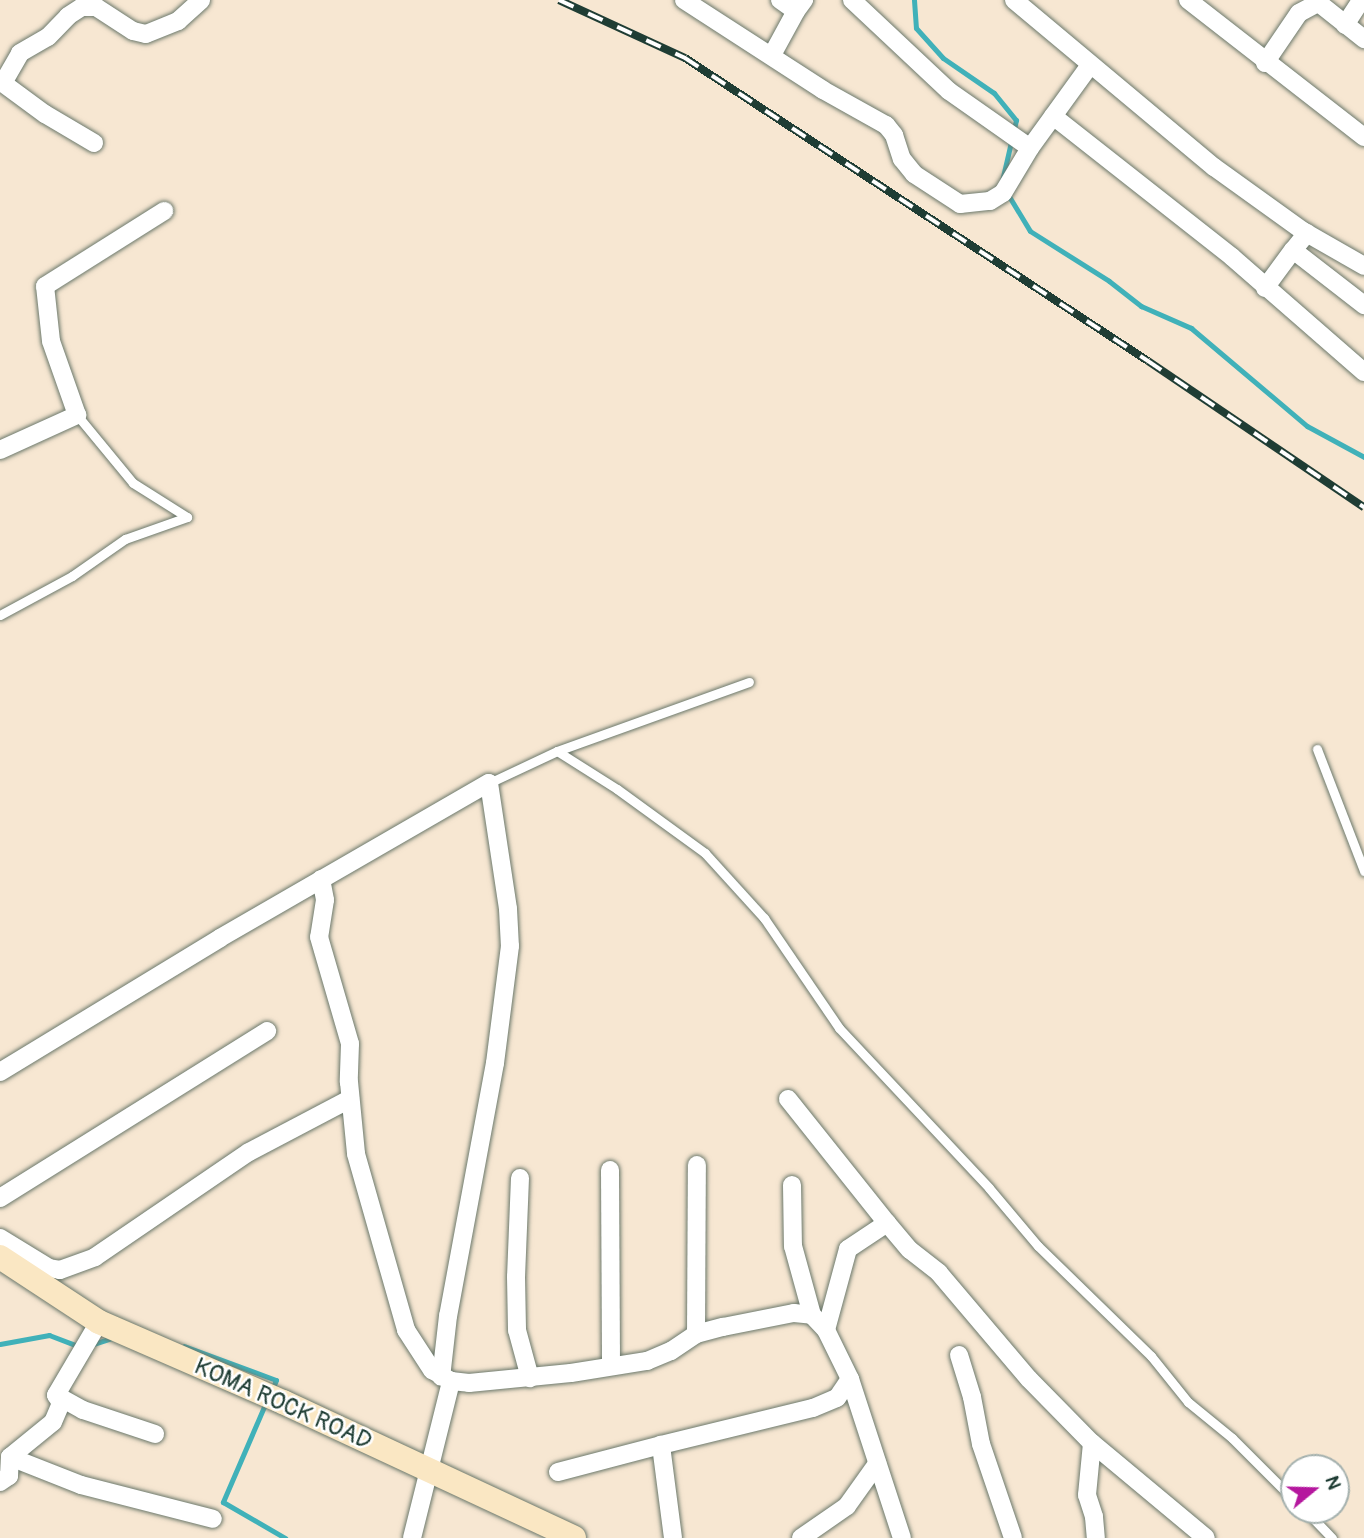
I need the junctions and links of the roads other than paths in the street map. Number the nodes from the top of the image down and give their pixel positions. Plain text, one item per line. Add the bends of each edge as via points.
1 (201, 0) edge
2 (684, 0) edge
3 (780, 0) edge
4 (852, 0) edge
5 (1014, 0) edge
6 (1188, 0) edge
7 (1362, 0) edge
8 (1316, 1) edge
9 (800, 5) edge
10 (1345, 24) junction
11 (1364, 39) edge
12 (772, 55) junction
13 (1265, 63) junction
14 (1090, 65) junction
15 (2, 82) edge
16 (1053, 116) junction
17 (1364, 137) edge
18 (94, 143) dead end
19 (1030, 148) junction
20 (164, 211) dead end
21 (1307, 233) junction
22 (1293, 250) junction
23 (1364, 266) edge
24 (1265, 288) junction
25 (1364, 305) edge
26 (1364, 372) edge
27 (77, 415) junction
28 (0, 450) edge
29 (0, 615) edge
30 (749, 682) dead end
31 (1317, 749) dead end
32 (557, 751) junction
33 (489, 783) junction
34 (1364, 871) edge
35 (321, 879) junction
36 (267, 1031) dead end
37 (0, 1072) edge
38 (350, 1099) junction
39 (788, 1099) dead end
40 (697, 1165) dead end
41 (610, 1170) dead end
42 (520, 1178) dead end
43 (792, 1185) dead end
44 (0, 1198) edge
45 (887, 1223) junction
46 (0, 1238) edge
47 (0, 1257) edge
48 (811, 1315) junction
49 (110, 1327) junction
50 (826, 1330) junction
51 (696, 1334) junction
52 (959, 1355) dead end
53 (611, 1365) junction
54 (530, 1378) junction
55 (446, 1379) junction
56 (850, 1379) junction
57 (56, 1395) junction
58 (155, 1434) dead end
59 (1091, 1443) junction
60 (661, 1445) junction
61 (10, 1457) junction
62 (877, 1464) junction
63 (427, 1470) junction
64 (558, 1472) dead end
65 (0, 1482) edge
66 (1280, 1486) edge
67 (213, 1519) dead end
68 (1318, 1524) edge
69 (1189, 1532) edge
70 (412, 1538) edge
71 (574, 1538) edge
72 (673, 1538) edge
73 (801, 1538) edge
74 (902, 1538) edge
75 (1013, 1538) edge
76 (1096, 1538) edge
77 (1206, 1538) edge
78 (1332, 1538) edge

1 - 15 street via 178,21 146,34 133,31 96,7 75,10 48,37 20,53
2 - 12 street
3 - 9 street
4 - 19 street via 949,91
5 - 14 street
6 - 13 street
7 - 10 street
8 - 10 street
8 - 13 street via 1299,13
9 - 12 street
10 - 11 street
12 - 19 street via 886,125 914,174 960,204 990,201 1003,193
13 - 17 street
14 - 16 street
14 - 21 street via 1214,167
15 - 18 street
16 - 19 street
16 - 24 street
20 - 27 street via 46,286 51,341
21 - 22 street
21 - 23 street
22 - 24 street
22 - 25 street
24 - 26 street
27 - 28 street
27 - 29 lane via 133,483 187,517 125,539 72,576
30 - 32 lane
31 - 34 lane
32 - 33 lane
32 - 66 lane via 705,853 764,918 839,1028 1038,1245 1151,1356 1188,1402
33 - 35 street
33 - 55 street via 506,886 510,946 495,1063 449,1316
35 - 37 street
35 - 38 street via 325,900 319,937 327,974 347,1024
36 - 44 street
38 - 46 street via 248,1152 95,1257 60,1270 49,1268
38 - 55 street via 356,1154 406,1330 420,1354
39 - 45 street
40 - 51 street
41 - 53 street
42 - 54 street via 517,1330
43 - 48 street via 793,1246
45 - 50 street via 848,1249
45 - 59 street via 910,1250 939,1273 1029,1379
47 - 49 main road, KOMA ROCK ROAD
48 - 50 street
48 - 51 street via 794,1313
49 - 57 street
49 - 63 main road, KOMA ROCK ROAD
50 - 56 street
51 - 53 street via 658,1357
52 - 75 street via 981,1444
53 - 54 street
54 - 55 street via 469,1383
55 - 63 street
56 - 60 street via 837,1398 813,1408
56 - 62 street
57 - 58 street via 83,1410
57 - 61 street via 61,1403 53,1422
59 - 69 street
59 - 76 street via 1087,1494
60 - 64 street
60 - 72 street
61 - 65 street via 9,1476
61 - 67 street via 81,1485
62 - 73 street via 847,1506
62 - 74 street
63 - 70 street
63 - 71 main road, KOMA ROCK ROAD
68 - 78 lane
69 - 77 street

